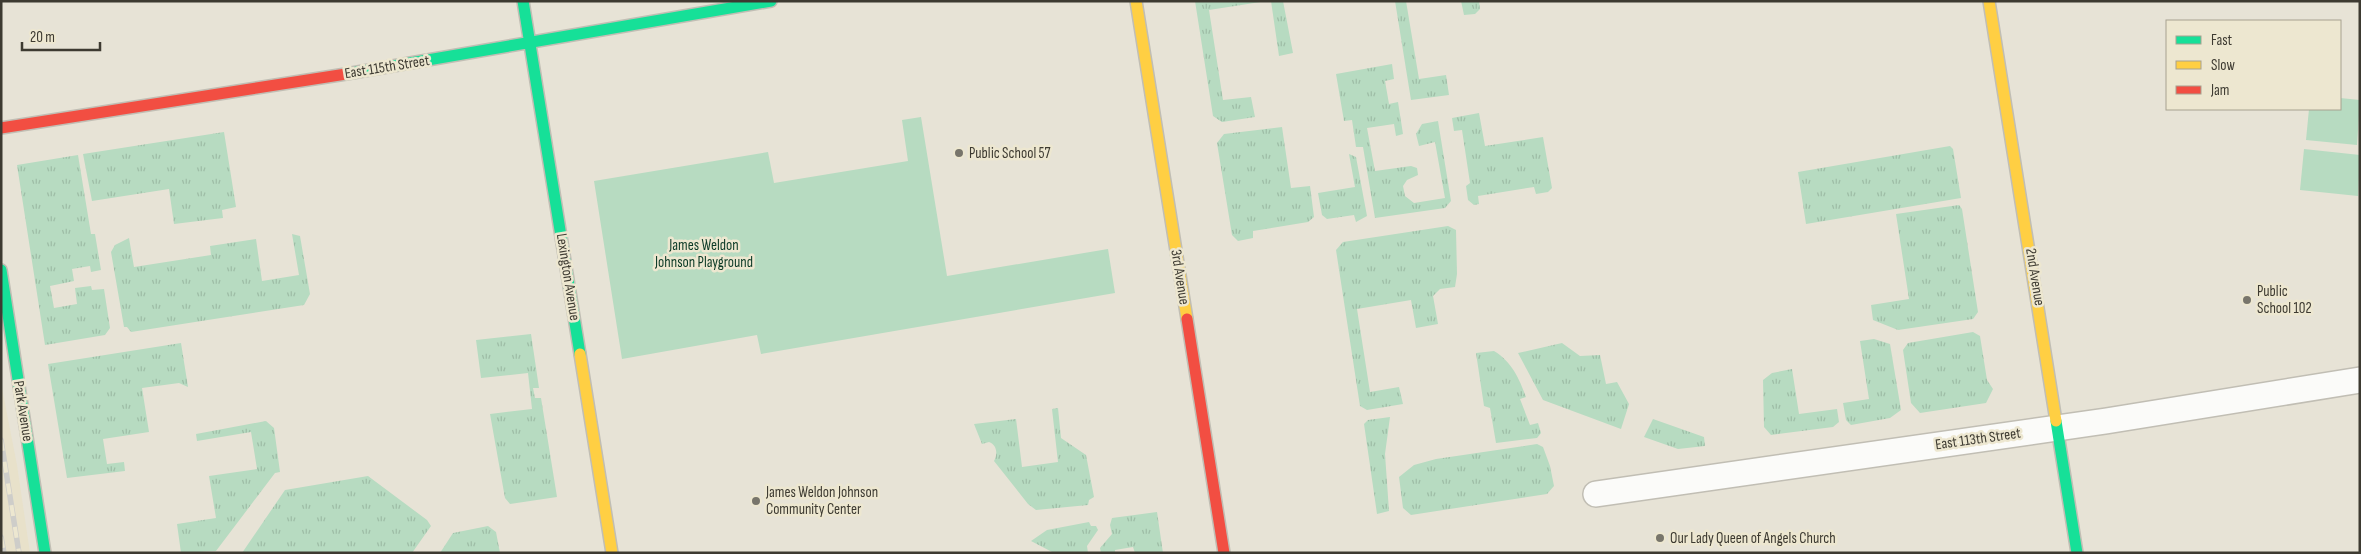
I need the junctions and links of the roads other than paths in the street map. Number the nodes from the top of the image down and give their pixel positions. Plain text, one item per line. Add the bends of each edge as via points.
1 (523, 1) edge
2 (771, 1) edge
3 (1136, 1) edge
4 (1990, 1) edge
5 (530, 42) junction
6 (1, 128) edge
7 (1, 270) edge
8 (2360, 380) edge
9 (2058, 428) junction
10 (1596, 494) dead end
11 (45, 553) edge
12 (612, 553) edge
13 (1224, 553) edge
14 (2077, 553) edge

1 - 5 main road, Lexington Avenue
2 - 5 main road, East 115th Street
3 - 13 main road, 3rd Avenue
4 - 9 main road, 2nd Avenue
5 - 6 main road, East 115th Street
5 - 12 main road, Lexington Avenue
7 - 11 main road, Park Avenue
8 - 9 street, East 113th Street
9 - 10 street, East 113th Street
9 - 14 main road, 2nd Avenue

